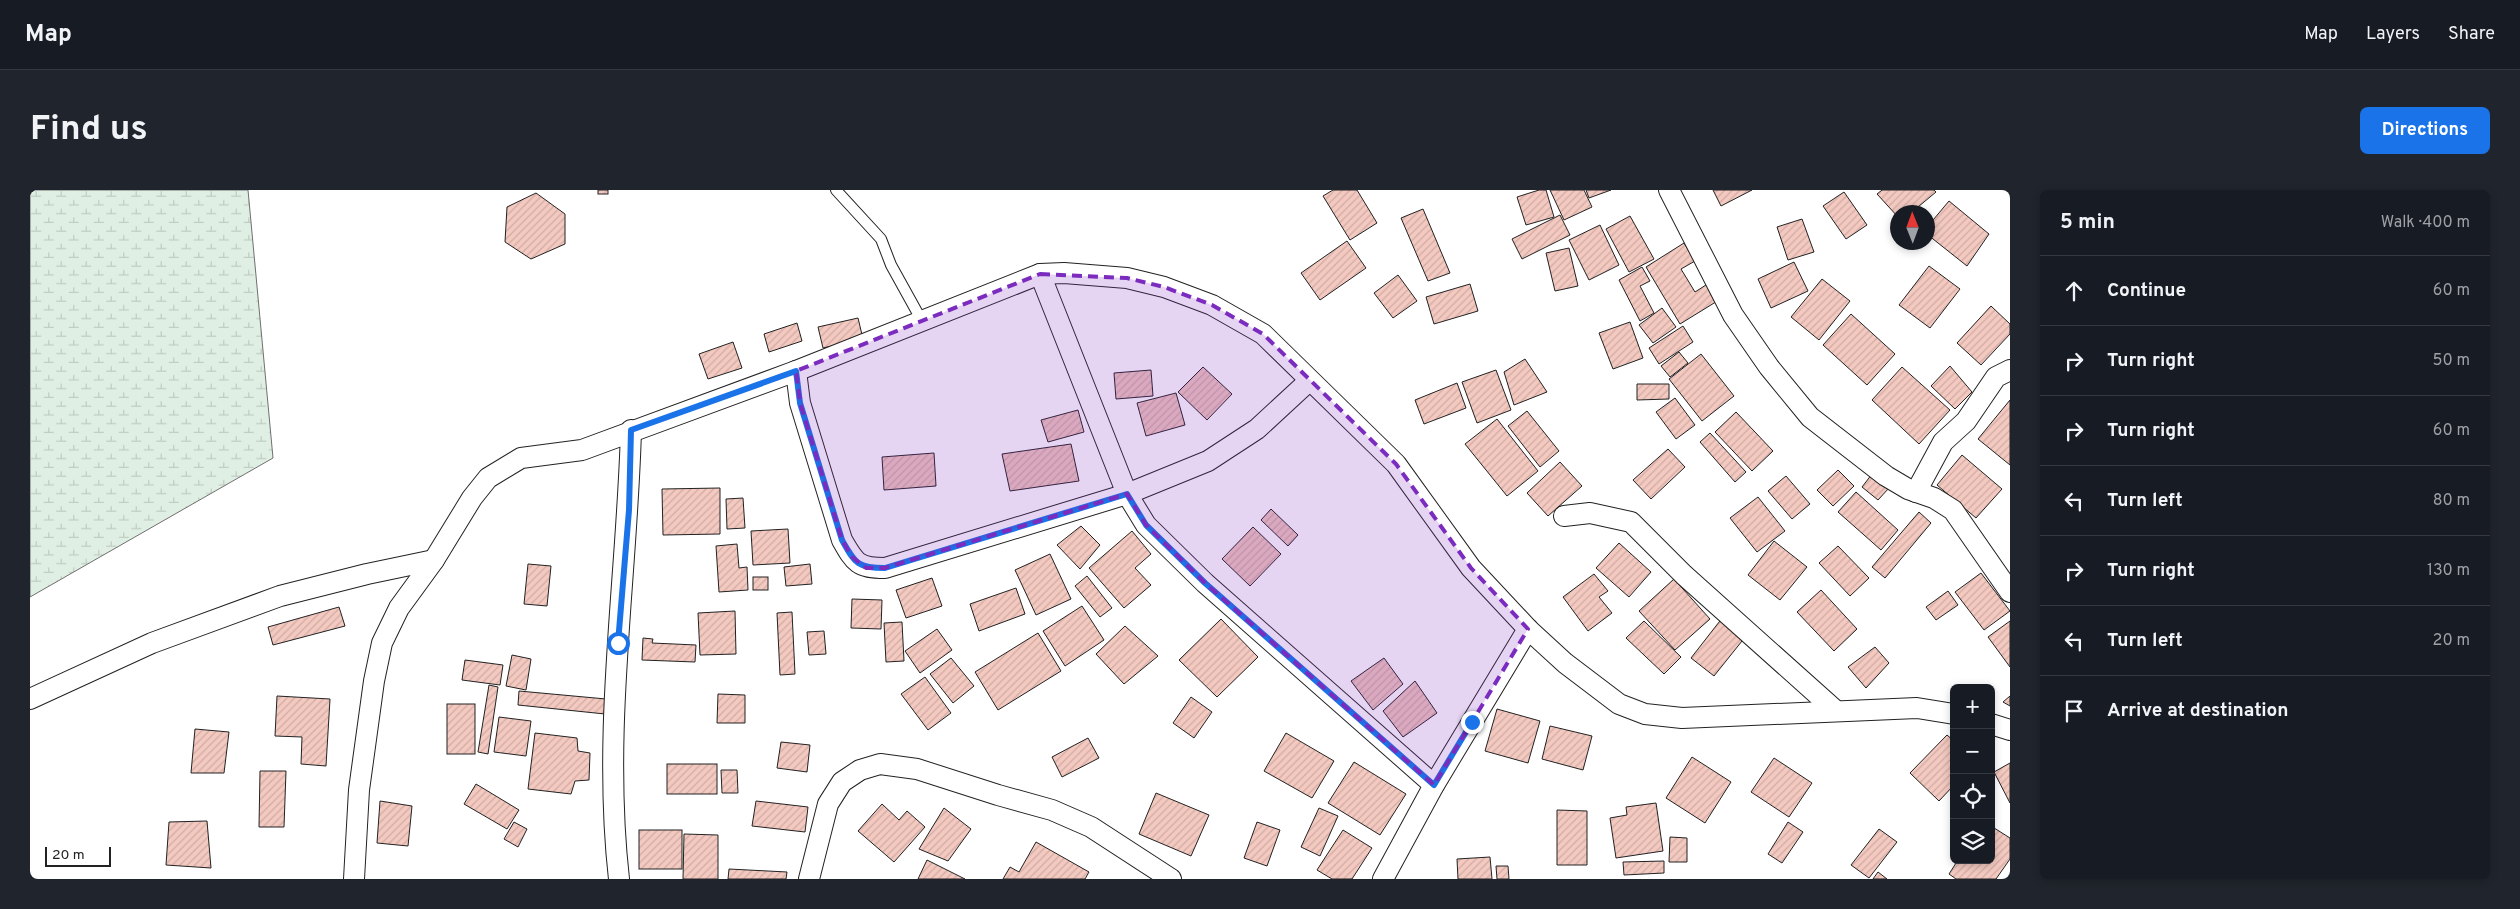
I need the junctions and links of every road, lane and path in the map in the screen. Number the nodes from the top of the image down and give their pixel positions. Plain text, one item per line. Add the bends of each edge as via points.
1 (836, 190) edge
2 (1669, 190) edge
3 (1040, 274) junction
4 (922, 321) junction
5 (2010, 370) edge
6 (796, 371) junction
7 (1309, 381) junction
8 (631, 430) junction
9 (1916, 492) junction
10 (1127, 494) junction
11 (1564, 516) dead end
12 (434, 560) junction
13 (2010, 592) edge
14 (1528, 629) junction
15 (30, 699) edge
16 (1836, 711) junction
17 (1950, 713) edge
18 (1995, 725) edge
19 (2010, 730) edge
20 (1434, 785) junction
21 (354, 879) edge
22 (619, 879) edge
23 (809, 879) edge
24 (1171, 879) edge
25 (1383, 879) edge

1 - 4 lane via 881,239 891,266
2 - 9 street via 1733,314 1769,367 1810,417 1886,476
3 - 4 street
3 - 7 street via 1127,278 1212,305 1263,334
3 - 10 street
4 - 6 street
5 - 9 street via 1996,377 1966,421 1943,442
6 - 8 street
6 - 10 street via 800,403 842,540 852,557 866,568 885,568
7 - 10 street via 1257,430 1208,461
7 - 14 street via 1396,464 1471,568
8 - 12 street via 582,450 521,458 488,478
8 - 22 street via 629,510 614,693
9 - 13 street via 1953,510
10 - 20 street via 1146,525 1205,583
11 - 16 street via 1590,513 1631,522 1684,575
12 - 15 street via 280,596 152,643
12 - 21 street via 399,608 382,643 359,790
14 - 16 street via 1565,663 1619,704 1645,714 1682,718
14 - 20 street
16 - 17 street via 1917,708
18 - 19 street
20 - 25 street
23 - 24 street via 828,804 842,782 860,770 880,764 917,768 1052,810 1091,827

